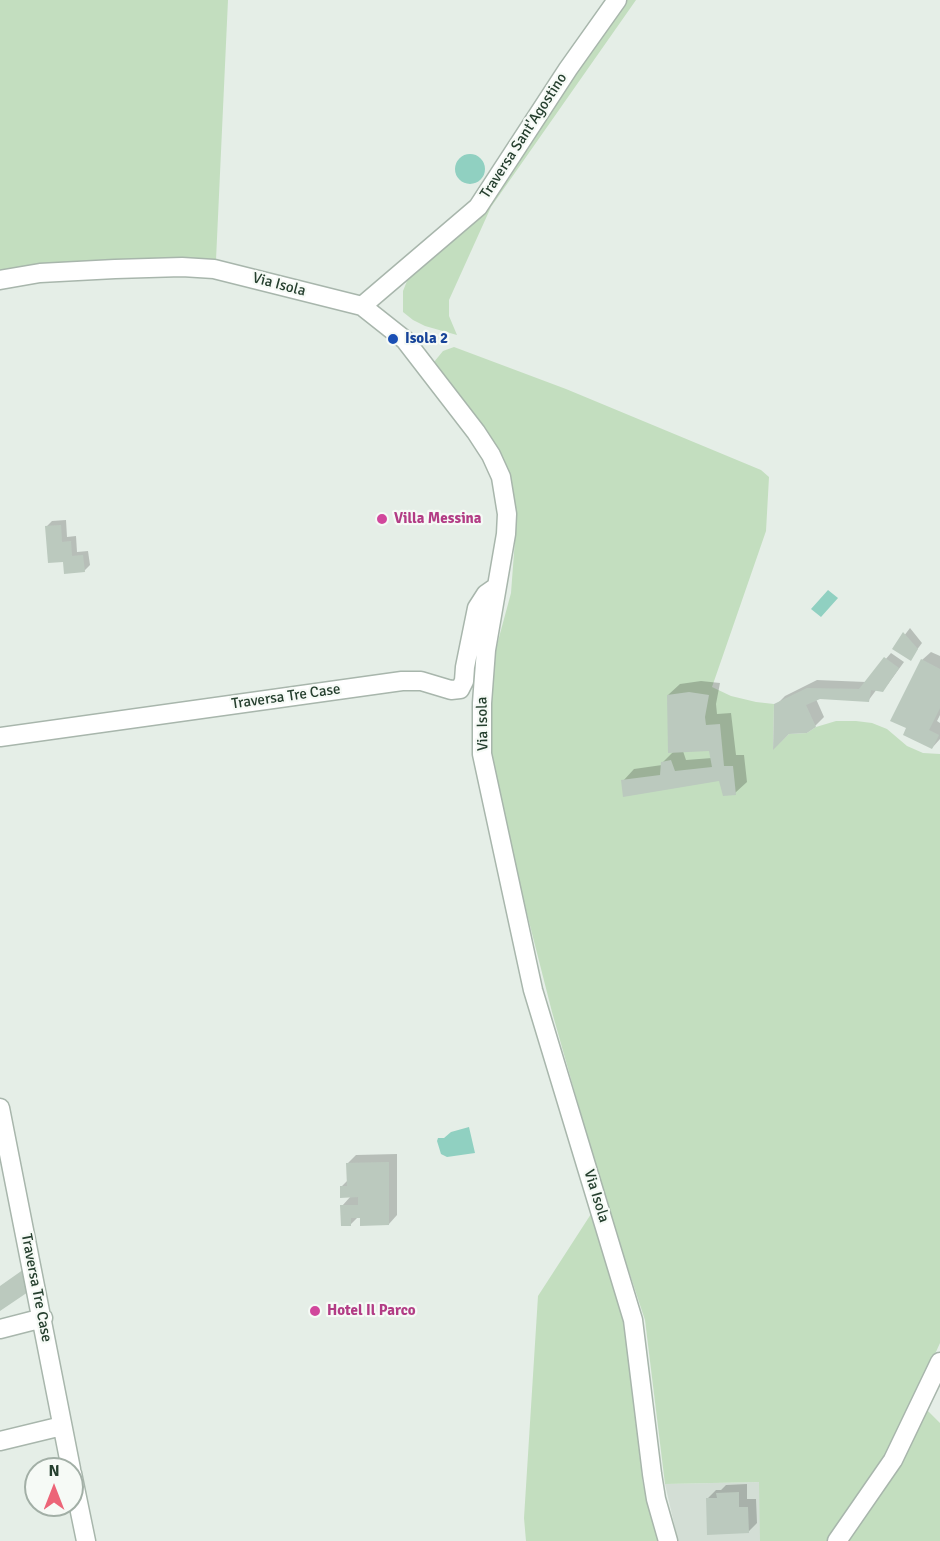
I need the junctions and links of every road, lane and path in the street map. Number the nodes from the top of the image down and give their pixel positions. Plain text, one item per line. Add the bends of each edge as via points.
1 (617, 0) edge
2 (0, 280) edge
3 (362, 306) junction
4 (496, 587) junction
5 (0, 737) edge
6 (0, 1108) edge
7 (43, 1318) junction
8 (0, 1329) edge
9 (940, 1362) edge
10 (63, 1426) junction
11 (0, 1441) edge
12 (69, 1457) edge
13 (81, 1517) edge
14 (86, 1541) edge
15 (668, 1541) edge
16 (837, 1541) edge

1 - 3 street, Traversa Sant'Agostino via 478,207
2 - 3 street, Via Isola via 40,273 115,269 214,269
3 - 4 street, Via Isola via 405,340 491,455 501,477 507,514
4 - 5 street, Traversa Tre Case via 477,608 460,688 451,690 421,681 402,681
4 - 15 street, Via Isola via 486,650 482,754 533,990 633,1320 652,1474
6 - 7 street, Traversa Tre Case
7 - 8 street
7 - 10 street, Traversa Tre Case
9 - 16 street via 893,1460
10 - 11 street
10 - 12 street, Traversa Tre Case
13 - 14 street, Traversa Tre Case

